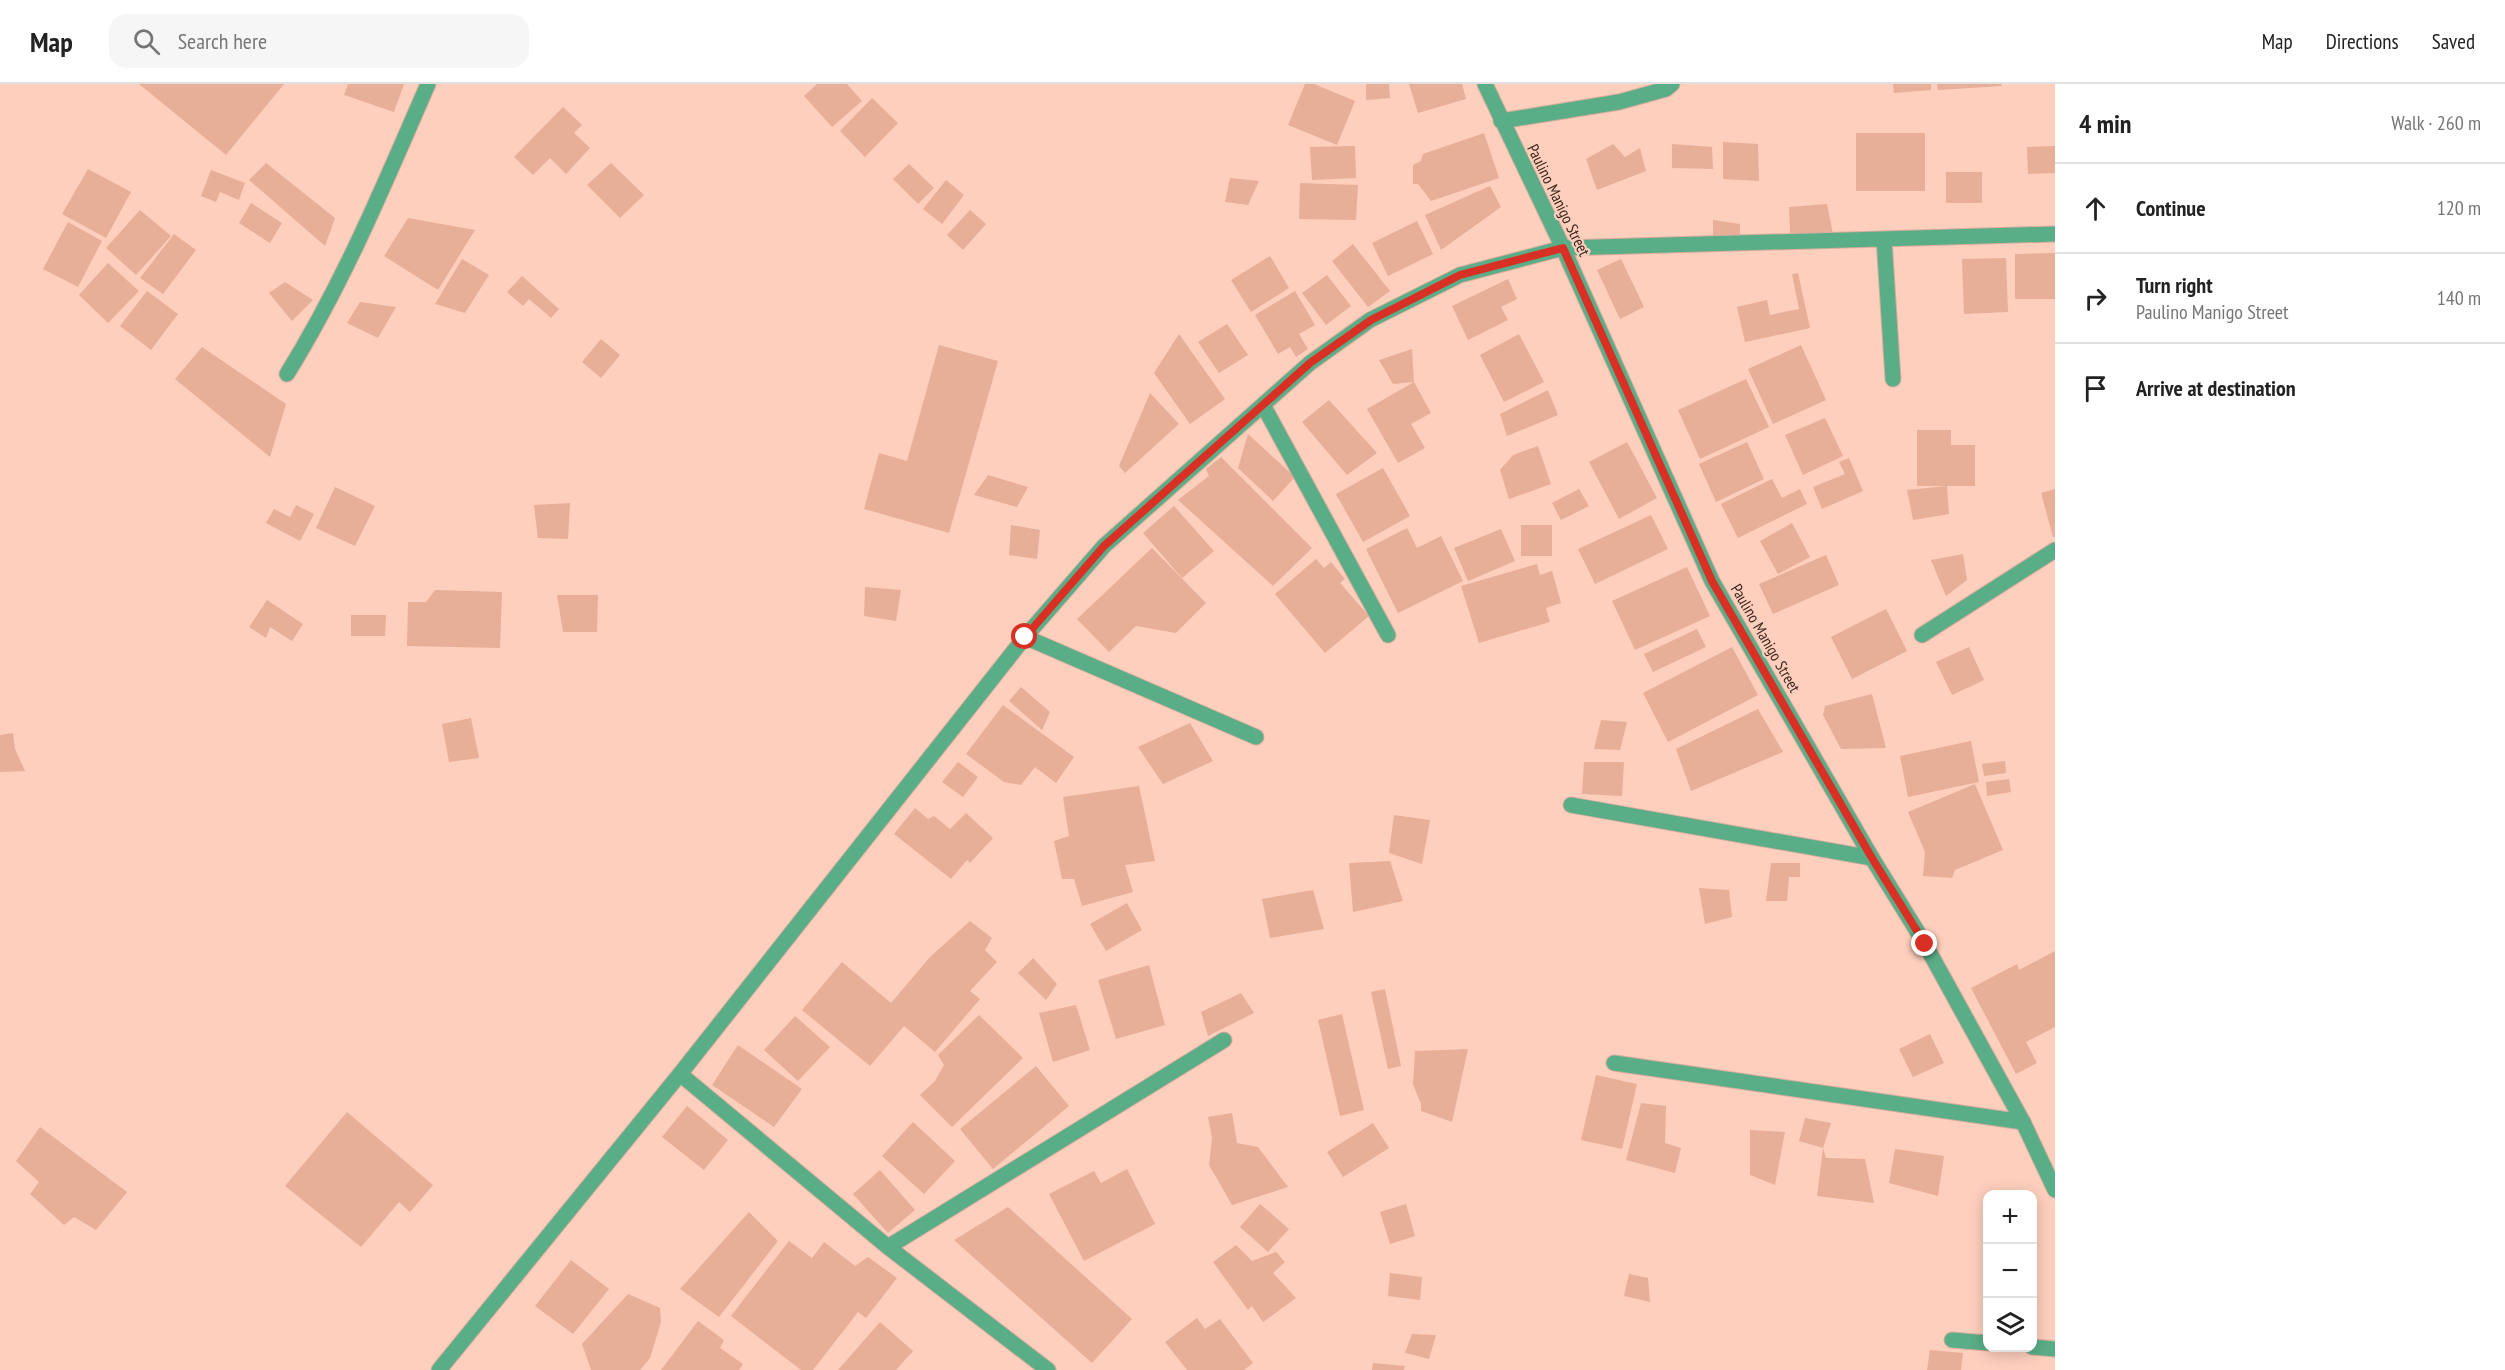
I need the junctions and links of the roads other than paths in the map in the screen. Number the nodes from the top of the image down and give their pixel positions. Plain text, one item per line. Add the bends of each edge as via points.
1 (428, 84) edge
2 (1485, 84) edge
3 (1672, 84) edge
4 (1501, 121) junction
5 (2055, 234) edge
6 (1884, 239) junction
7 (1563, 248) junction
8 (287, 374) dead end
9 (1893, 379) dead end
10 (1263, 405) junction
11 (2055, 550) edge
12 (1388, 635) dead end
13 (1922, 635) dead end
14 (1025, 637) junction
15 (1256, 737) dead end
16 (1571, 805) dead end
17 (1872, 858) junction
18 (1224, 1040) dead end
19 (1614, 1063) dead end
20 (680, 1074) junction
21 (2023, 1122) junction
22 (2055, 1190) edge
23 (888, 1247) junction
24 (1952, 1340) dead end
25 (1983, 1343) edge
26 (2037, 1347) edge
27 (2055, 1349) edge
28 (439, 1370) edge
29 (1048, 1370) edge

1 - 8 street via 347,267
2 - 4 street, Paulino Manigo Street
3 - 4 street via 1619,102
4 - 7 street, Paulino Manigo Street
5 - 6 street
6 - 7 street
6 - 9 street
7 - 10 street via 1460,275 1371,320 1310,363
7 - 17 street, Paulino Manigo Street via 1712,581
10 - 12 street
10 - 14 street via 1104,546
11 - 13 street
14 - 15 street
14 - 20 street
16 - 17 street
17 - 21 street, Paulino Manigo Street via 1925,944
18 - 23 street
19 - 21 street
20 - 23 street
20 - 28 street
21 - 22 street, Paulino Manigo Street
23 - 29 street
24 - 25 street
26 - 27 street

